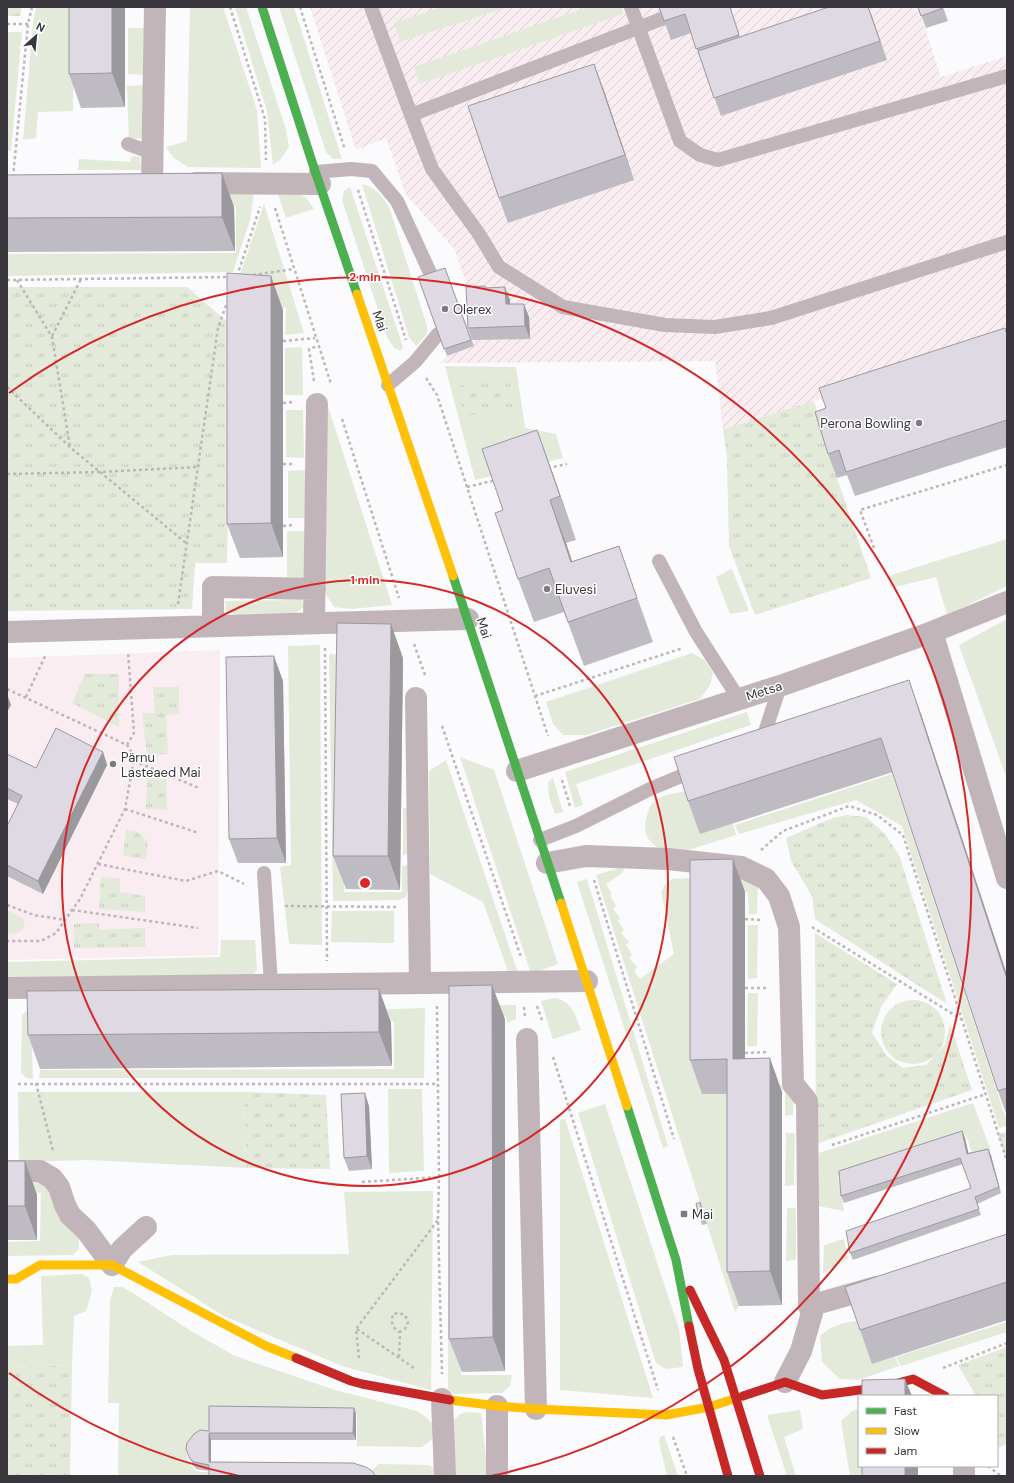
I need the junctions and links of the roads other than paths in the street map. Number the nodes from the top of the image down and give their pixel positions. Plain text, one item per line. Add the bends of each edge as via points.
1 (155, 7) edge
2 (262, 7) edge
3 (371, 7) edge
4 (631, 7) edge
5 (695, 7) edge
6 (639, 27) junction
7 (1007, 76) edge
8 (411, 115) junction
9 (128, 144) dead end
10 (152, 153) junction
11 (318, 178) junction
12 (1007, 242) edge
13 (433, 279) edge
14 (438, 334) edge
15 (388, 385) junction
16 (325, 397) road end
17 (659, 561) dead end
18 (315, 589) junction
19 (1007, 602) edge
20 (468, 619) junction
21 (320, 623) junction
22 (213, 626) junction
23 (7, 632) edge
24 (932, 632) junction
25 (780, 686) junction
26 (416, 698) dead end
27 (739, 700) junction
28 (748, 747) edge
29 (713, 762) edge
30 (516, 771) junction
31 (540, 840) junction
32 (547, 864) junction
33 (264, 873) dead end
34 (1007, 878) edge
35 (587, 981) junction
36 (428, 983) junction
37 (271, 985) junction
38 (7, 988) edge
39 (535, 1032) road end
40 (7, 1171) edge
41 (146, 1227) dead end
42 (676, 1260) junction
43 (112, 1266) junction
44 (7, 1279) edge
45 (895, 1281) edge
46 (809, 1306) junction
47 (785, 1382) junction
48 (943, 1395) edge
49 (736, 1397) junction
50 (442, 1399) junction
51 (497, 1406) junction
52 (709, 1407) junction
53 (536, 1409) junction
54 (445, 1476) edge
55 (496, 1476) edge
56 (728, 1476) edge
57 (760, 1476) edge

1 - 10 street
2 - 11 street, Mai
3 - 8 lane
4 - 6 lane
5 - 6 lane
6 - 7 lane via 680,141 700,155 718,160
6 - 8 lane
8 - 12 lane via 432,169 479,234 499,267 563,307 665,325 715,328 772,318
9 - 10 lane
10 - 11 street via 159,183 267,184
11 - 13 lane via 351,169 372,171 397,201
11 - 15 street, Mai
14 - 15 lane via 415,362
15 - 20 street, Mai
16 - 18 street
17 - 27 lane via 702,642
18 - 21 street
18 - 22 street via 213,587
19 - 24 street, Metsa
20 - 21 street
20 - 30 street, Mai
21 - 22 street
22 - 23 street
24 - 25 street, Metsa
24 - 34 street
25 - 27 street, Metsa
25 - 28 lane via 762,741
26 - 36 street via 419,907
27 - 30 street, Metsa
29 - 31 lane via 650,789 576,826
30 - 31 street, Mai
31 - 32 street, Mai
32 - 35 street, Mai
32 - 46 street via 586,856 668,859 741,867 766,879 778,896 789,927 793,1084 807,1101
33 - 37 lane
35 - 36 street
35 - 42 street, Mai
36 - 37 street
37 - 38 street
39 - 53 street
40 - 43 street via 40,1171 52,1178 59,1187 70,1215 86,1230
41 - 43 street via 122,1249
42 - 49 street, Mai via 724,1360
42 - 52 street, Mai via 698,1369
43 - 44 street via 40,1266 16,1279
43 - 50 street via 266,1346 351,1381
45 - 46 street
46 - 47 street via 812,1313 801,1351
47 - 48 street via 822,1395 883,1387 912,1379
47 - 49 street
49 - 52 street
49 - 57 street, Mai
50 - 51 street
50 - 54 street
51 - 53 street
51 - 55 street
52 - 53 street via 666,1415
52 - 56 street, Mai

